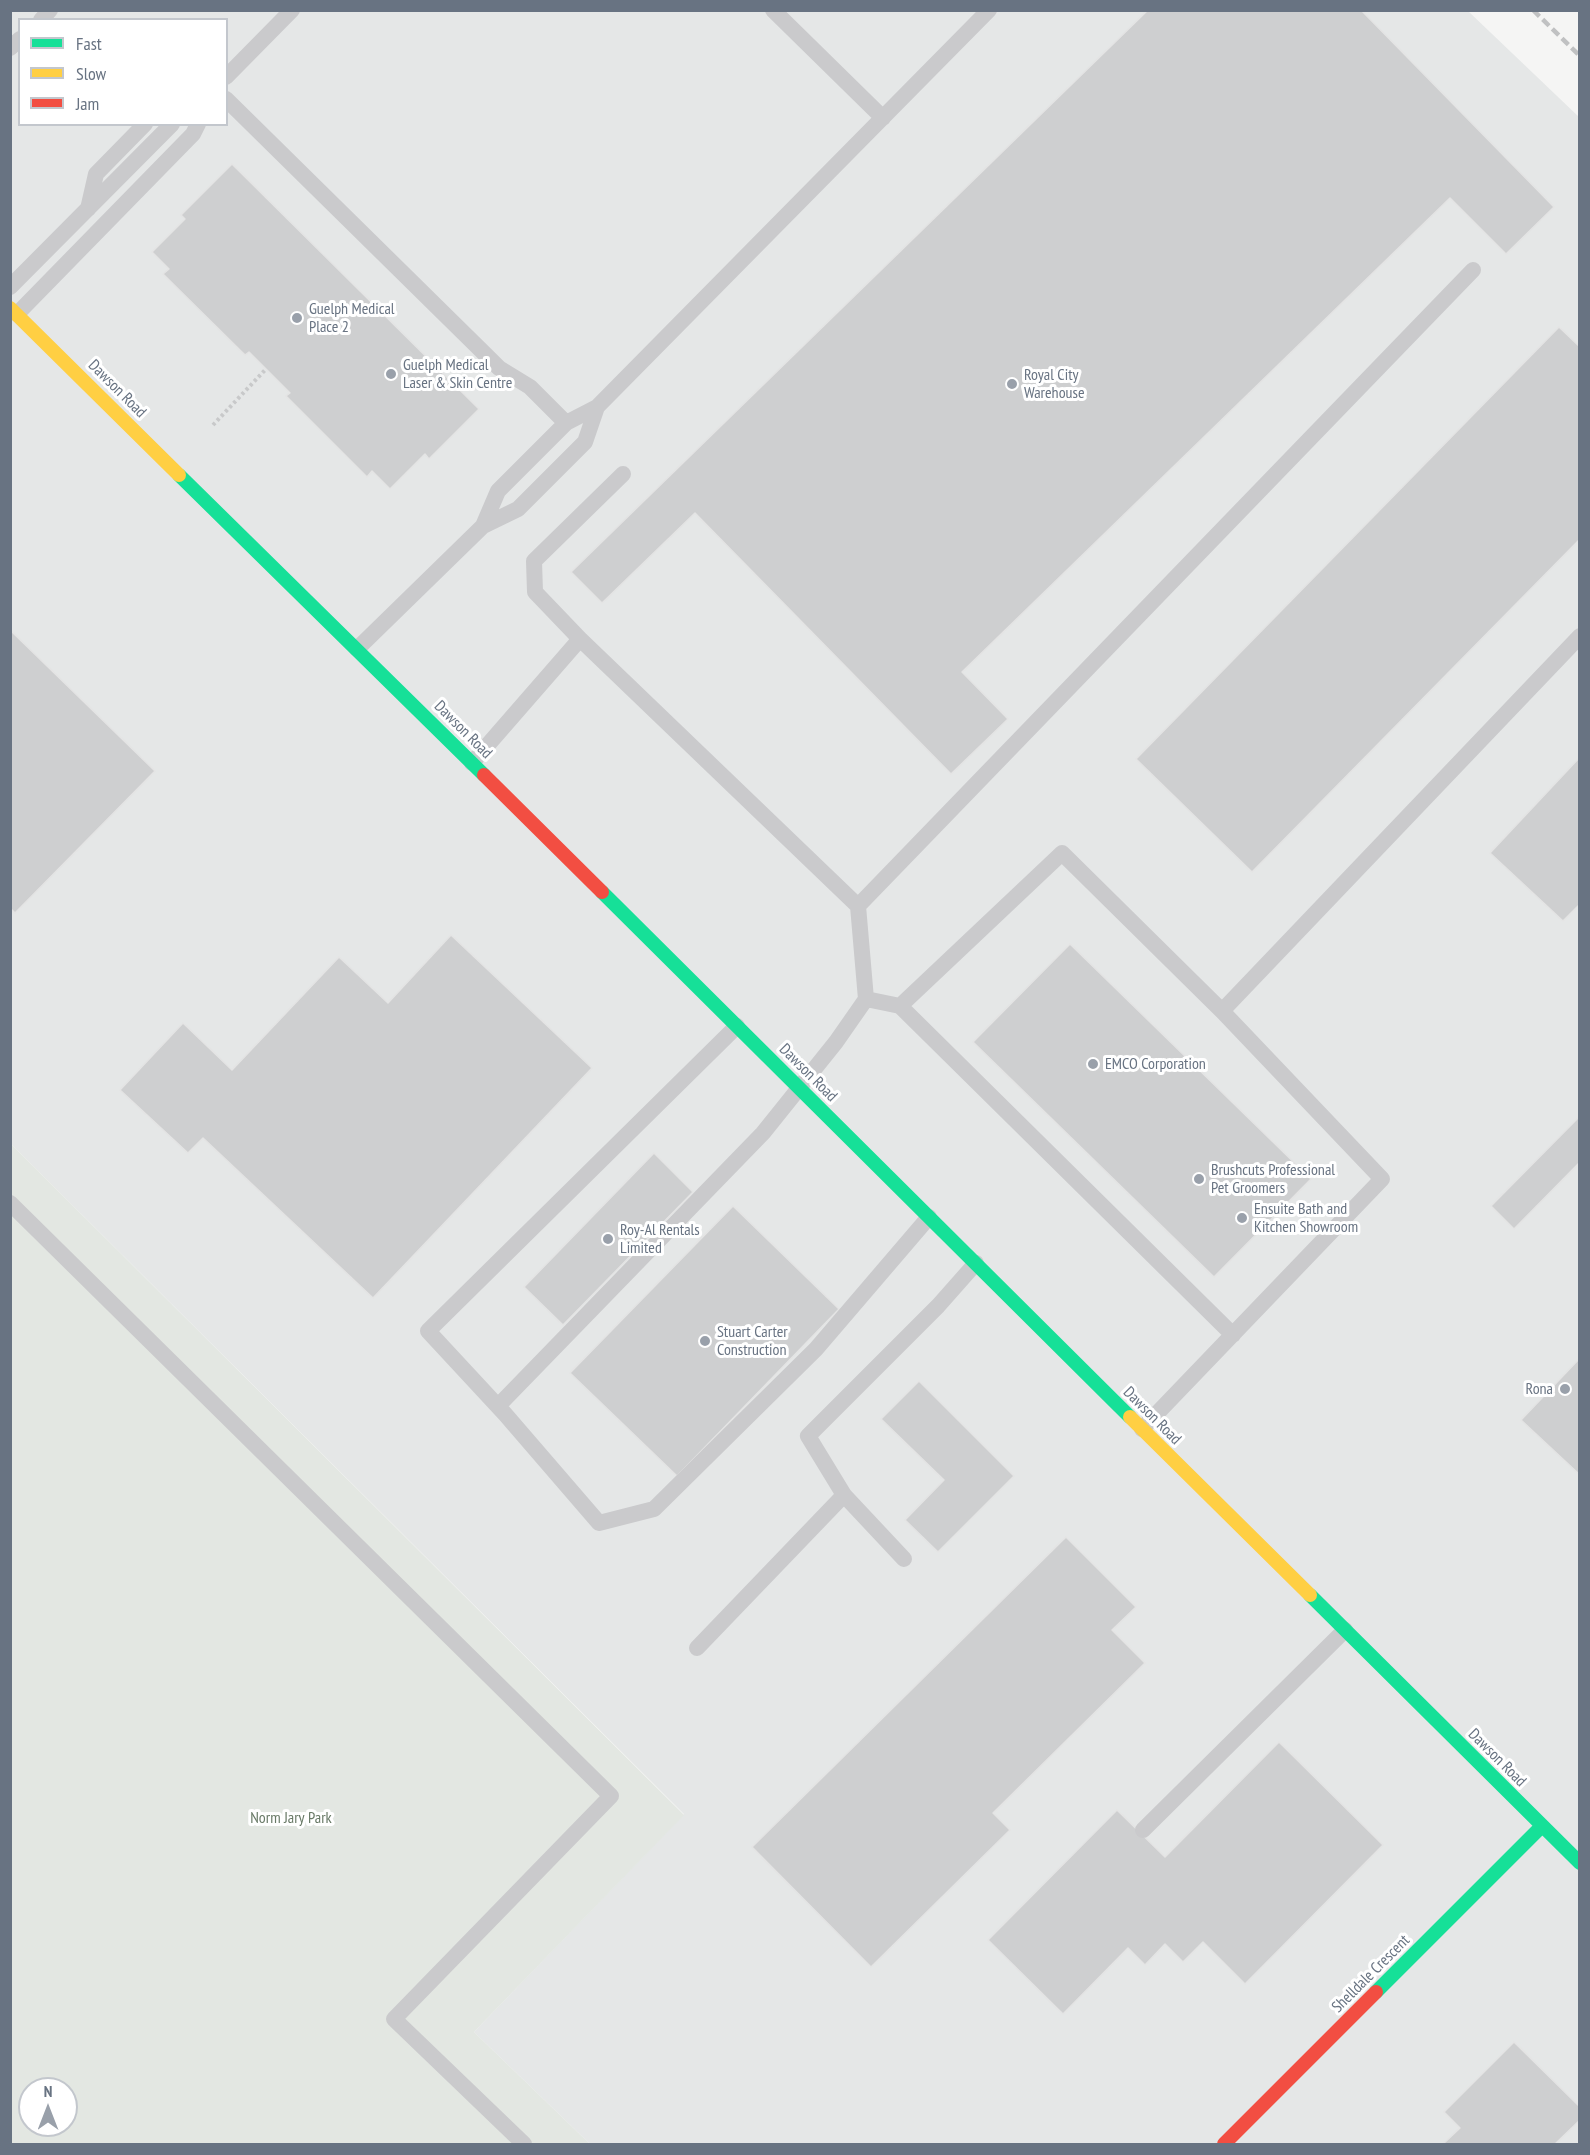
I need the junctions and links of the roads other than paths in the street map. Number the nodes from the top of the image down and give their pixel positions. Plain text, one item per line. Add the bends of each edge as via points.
1 (292, 10) edge
2 (773, 10) edge
3 (989, 10) edge
4 (228, 75) edge
5 (228, 101) edge
6 (883, 118) junction
7 (143, 126) edge
8 (170, 126) edge
9 (197, 126) edge
10 (88, 209) junction
11 (1473, 270) dead end
12 (10, 287) edge
13 (14, 311) edge
14 (597, 407) junction
15 (566, 423) junction
16 (623, 474) dead end
17 (483, 525) junction
18 (1580, 636) edge
19 (580, 639) junction
20 (357, 649) junction
21 (472, 763) junction
22 (858, 906) junction
23 (866, 999) junction
24 (900, 1006) junction
25 (1222, 1011) junction
26 (737, 1026) junction
27 (800, 1088) junction
28 (10, 1203) edge
29 (929, 1217) junction
30 (976, 1263) junction
31 (1233, 1335) junction
32 (498, 1406) junction
33 (1143, 1429) junction
34 (844, 1495) junction
35 (904, 1559) dead end
36 (1345, 1630) junction
37 (697, 1648) dead end
38 (1542, 1826) junction
39 (1143, 1830) dead end
40 (1580, 1863) edge
41 (524, 2145) edge
42 (1224, 2145) edge

1 - 4 lane
2 - 6 lane
3 - 6 lane
5 - 15 lane via 499,368 530,387
6 - 14 lane
7 - 10 lane via 96,174
8 - 10 lane
9 - 13 lane
10 - 12 lane
11 - 22 lane
13 - 20 street, Dawson Road
14 - 15 lane
14 - 17 lane via 585,442 518,508
15 - 17 lane via 498,491
16 - 19 lane via 534,561 535,592
17 - 20 lane
18 - 25 lane
19 - 21 lane
19 - 22 lane
20 - 21 street, Dawson Road
21 - 26 street, Dawson Road
22 - 23 lane
23 - 24 lane
23 - 27 lane
24 - 25 lane via 1062,853
24 - 31 lane
25 - 31 lane via 1382,1179
26 - 27 street, Dawson Road
26 - 32 lane via 428,1331
27 - 29 street, Dawson Road
27 - 32 lane via 763,1133
28 - 41 lane via 611,1796 394,2019
29 - 30 street, Dawson Road
29 - 32 lane via 816,1349 654,1509 599,1523
30 - 33 street, Dawson Road
30 - 34 lane via 808,1436
31 - 33 lane
33 - 36 street, Dawson Road
34 - 35 lane
34 - 37 lane
36 - 38 street, Dawson Road
36 - 39 lane
38 - 40 street, Dawson Road
38 - 42 street, Shelldale Crescent

